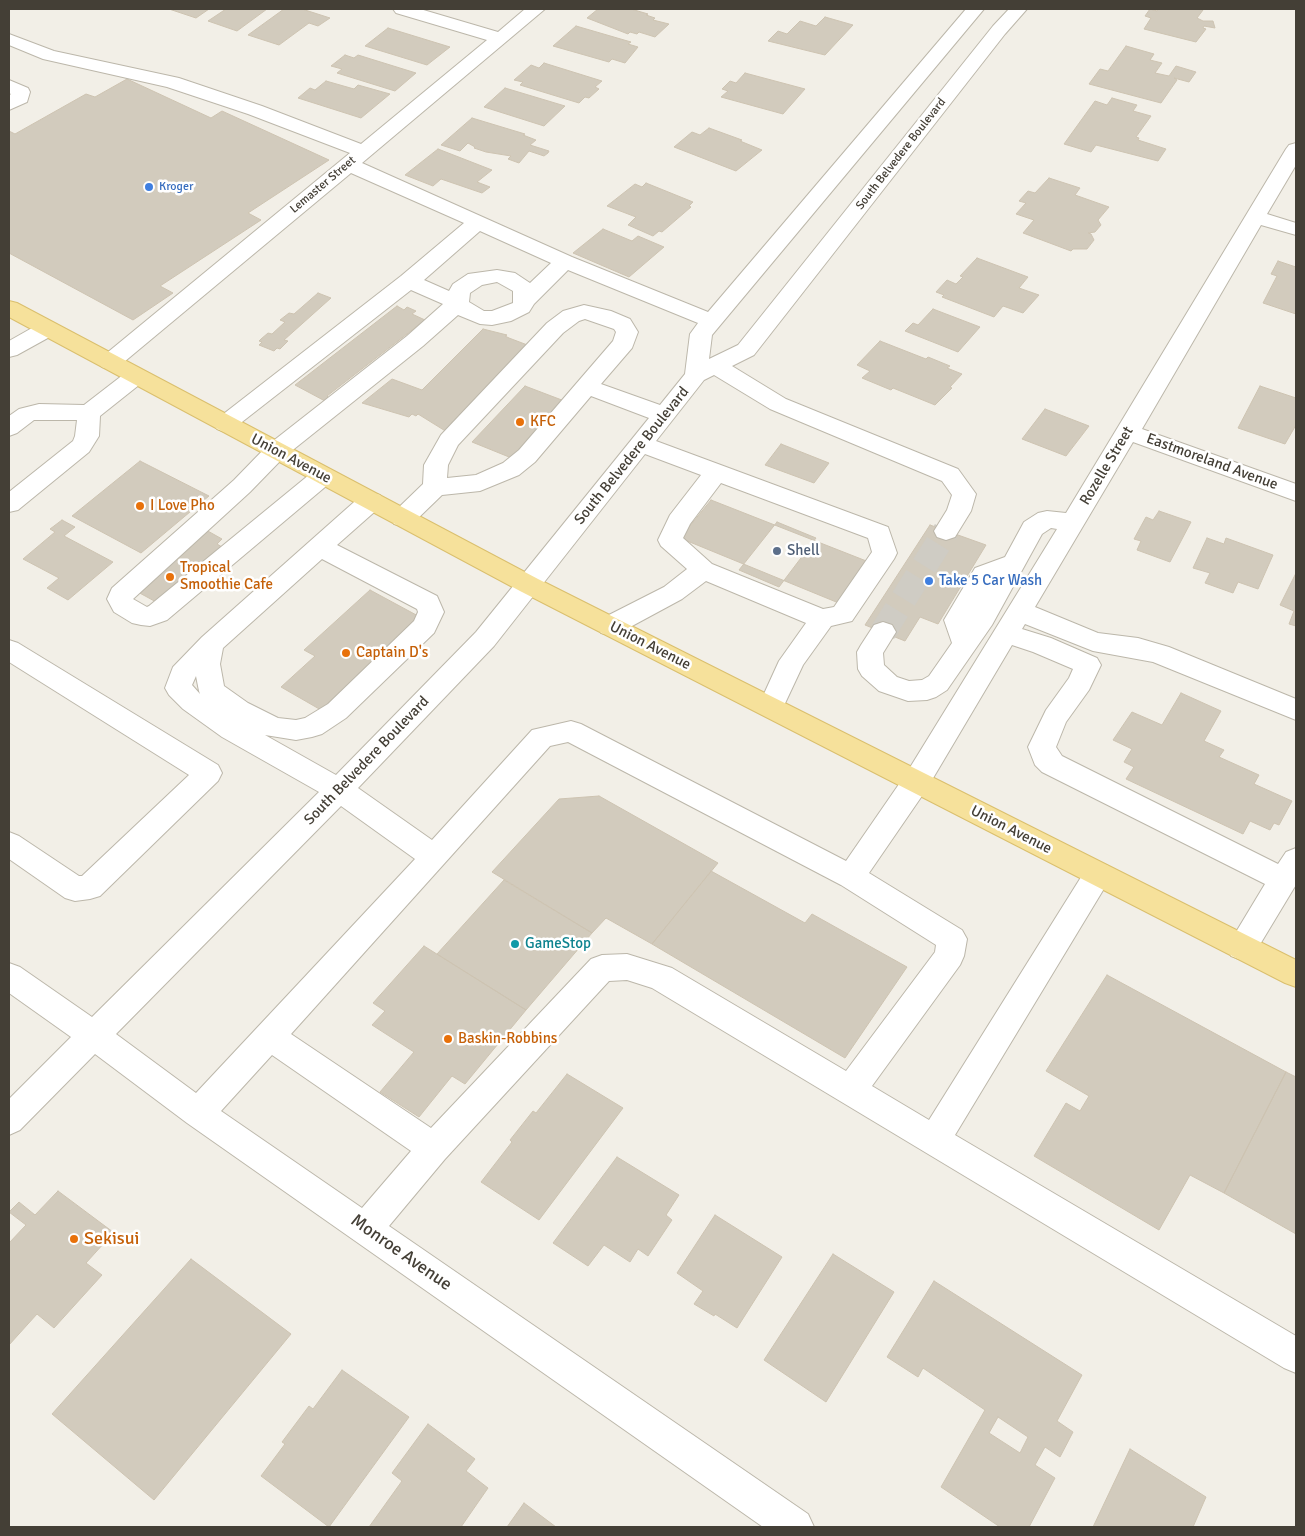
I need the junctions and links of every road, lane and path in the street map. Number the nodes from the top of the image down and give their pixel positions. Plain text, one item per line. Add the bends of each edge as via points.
1 (402, 9) edge
2 (536, 9) edge
3 (975, 9) edge
4 (1018, 9) edge
5 (500, 38) junction
6 (9, 39) edge
7 (9, 86) edge
8 (9, 104) edge
9 (1296, 149) edge
10 (356, 158) junction
11 (1255, 217) junction
12 (478, 222) junction
13 (1296, 230) edge
14 (565, 261) junction
15 (409, 281) junction
16 (525, 300) junction
17 (458, 303) junction
18 (9, 308) edge
19 (712, 321) junction
20 (48, 329) junction
21 (9, 350) edge
22 (110, 362) junction
23 (705, 371) junction
24 (136, 376) junction
25 (588, 387) junction
26 (89, 413) junction
27 (664, 415) junction
28 (225, 424) junction
29 (9, 428) edge
30 (1128, 432) junction
31 (641, 444) junction
32 (276, 451) junction
33 (716, 472) junction
34 (324, 476) junction
35 (435, 487) junction
36 (1296, 493) edge
37 (371, 501) junction
38 (9, 504) edge
39 (403, 518) junction
40 (1073, 523) junction
41 (946, 531) tunnel mouth
42 (319, 546) junction
43 (703, 570) junction
44 (529, 585) junction
45 (822, 618) junction
46 (1012, 623) junction
47 (610, 626) junction
48 (883, 632) tunnel mouth
49 (211, 644) junction
50 (9, 650) edge
51 (1094, 654) junction
52 (771, 707) junction
53 (1296, 710) edge
54 (916, 782) junction
55 (339, 790) junction
56 (9, 844) edge
57 (434, 857) junction
58 (1290, 870) edge
59 (1098, 874) junction
60 (851, 877) junction
61 (1242, 947) junction
62 (1296, 974) edge
63 (9, 976) edge
64 (95, 1036) junction
65 (269, 1036) junction
66 (851, 1090) junction
67 (198, 1113) junction
68 (9, 1120) edge
69 (934, 1140) junction
70 (434, 1148) junction
71 (365, 1229) junction
72 (1296, 1356) edge
73 (795, 1527) edge

1 - 5 street
2 - 5 street, Lemaster Street
3 - 19 street, South Belvedere Boulevard
4 - 23 street, South Belvedere Boulevard via 746,350
5 - 10 street, Lemaster Street
6 - 10 street via 49,55 172,82 255,110
7 - 8 street via 21,92 20,98
9 - 11 street, Rozelle Street
10 - 12 street
10 - 22 street, Lemaster Street
11 - 13 street
11 - 30 street, Rozelle Street
12 - 14 street
12 - 15 street
14 - 16 street
14 - 19 street
15 - 17 street
15 - 28 street
16 - 17 street via 514,312 492,318 470,314
16 - 17 street via 522,286 497,276 467,283 461,289
17 - 32 street
18 - 20 main road, Union Avenue
19 - 23 street, South Belvedere Boulevard via 701,334
20 - 21 street
20 - 22 main road, Union Avenue
22 - 24 main road, Union Avenue
23 - 27 street, South Belvedere Boulevard
23 - 41 street via 950,476 964,494
24 - 26 street
24 - 28 main road, Union Avenue
25 - 27 street
25 - 35 street via 511,469 480,484
25 - 35 street via 624,343 628,332 622,324 584,312 571,316 555,328 449,441 436,465
26 - 29 street via 27,414
26 - 38 street via 87,436 81,446
27 - 31 street, South Belvedere Boulevard
28 - 32 main road, Union Avenue
30 - 36 street, Eastmoreland Avenue
30 - 40 street, Rozelle Street
31 - 33 street
31 - 44 street, South Belvedere Boulevard
32 - 34 main road, Union Avenue
32 - 34 street via 242,486 121,594 123,605 141,616 150,617 158,613
33 - 43 street via 679,521 670,540
33 - 45 street via 878,533 885,553 843,614
34 - 37 main road, Union Avenue
35 - 39 street
37 - 39 main road, Union Avenue
37 - 42 street
39 - 44 main road, Union Avenue
40 - 46 street, Rozelle Street
40 - 48 street via 1047,519 1033,528 1013,563 984,574 965,644 938,683 927,690 908,691 888,684 871,669 870,652
42 - 49 street
42 - 49 street via 428,603 431,612 425,626 337,711 312,727 296,730 274,728 248,715 212,690 207,664
43 - 45 street
43 - 47 street via 673,593
44 - 47 main road, Union Avenue
44 - 55 street, South Belvedere Boulevard via 485,639
45 - 52 street via 792,660
46 - 51 street via 1042,645
46 - 54 street, Rozelle Street
47 - 52 main road, Union Avenue
49 - 55 street via 182,674 178,688 232,730
50 - 56 street via 208,773 90,887 75,888
51 - 53 street via 1115,646 1160,654
51 - 58 street via 1080,683 1055,717 1042,747 1045,757 1084,781
52 - 54 main road, Union Avenue
54 - 59 main road, Union Avenue
54 - 60 street, Rozelle Street
55 - 57 street
55 - 64 street, South Belvedere Boulevard
57 - 60 street via 542,736 571,731
57 - 65 street
58 - 61 street
59 - 61 main road, Union Avenue
59 - 69 street
60 - 66 street via 952,939 950,956
61 - 62 main road, Union Avenue
63 - 64 street, Monroe Avenue
64 - 67 street, Monroe Avenue
64 - 68 street, South Belvedere Boulevard
65 - 67 street
65 - 70 street
66 - 69 street
66 - 70 street via 662,977 627,967 602,968
67 - 71 street, Monroe Avenue
69 - 72 street
70 - 71 street
71 - 73 street, Monroe Avenue

